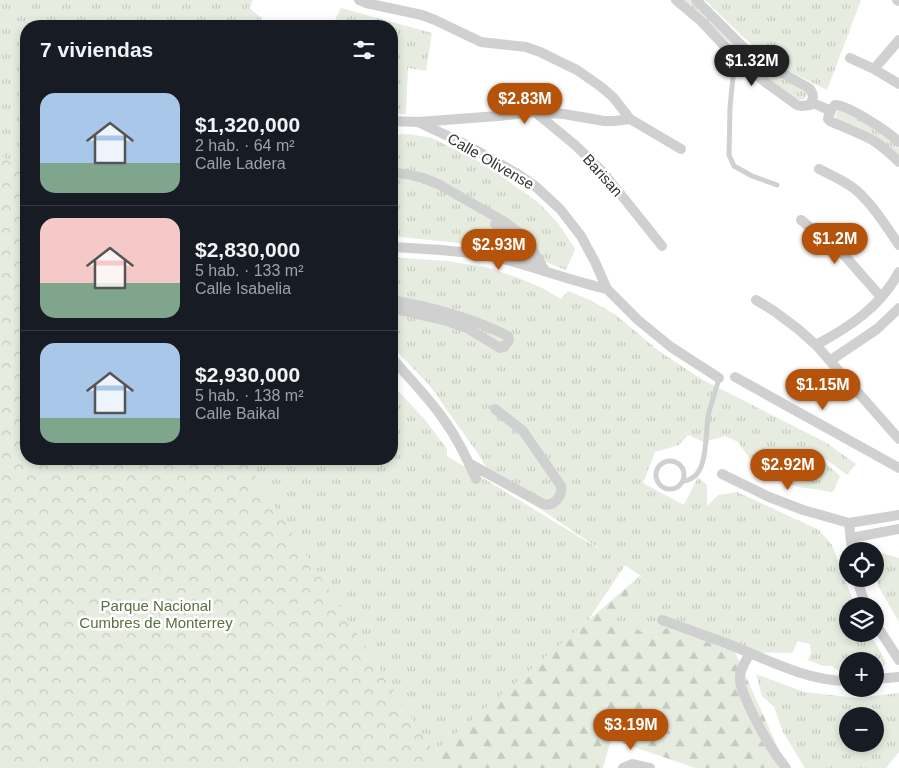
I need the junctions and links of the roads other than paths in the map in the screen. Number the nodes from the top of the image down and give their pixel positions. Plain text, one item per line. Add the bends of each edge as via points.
1 (359, 0) edge
2 (676, 0) edge
3 (696, 0) edge
4 (899, 40) edge
5 (736, 56) junction
6 (850, 58) dead end
7 (874, 69) junction
8 (899, 84) edge
9 (811, 102) junction
10 (831, 111) junction
11 (535, 112) junction
12 (630, 119) junction
13 (398, 121) edge
14 (418, 122) junction
15 (899, 142) edge
16 (680, 150) dead end
17 (899, 162) edge
18 (819, 169) dead end
19 (398, 173) edge
20 (398, 180) edge
21 (777, 185) dead end
22 (801, 220) dead end
23 (899, 245) edge
24 (662, 246) dead end
25 (398, 247) edge
26 (531, 266) junction
27 (545, 271) junction
28 (899, 272) edge
29 (607, 289) junction
30 (881, 297) junction
31 (756, 300) dead end
32 (398, 301) edge
33 (398, 310) edge
34 (898, 311) edge
35 (816, 345) junction
36 (831, 360) junction
37 (398, 366) edge
38 (735, 377) dead end
39 (719, 378) joint
40 (495, 409) dead end
41 (899, 439) edge
42 (470, 464) junction
43 (899, 468) edge
44 (722, 474) dead end
45 (476, 479) dead end
46 (683, 481) junction
47 (899, 515) edge
48 (849, 523) junction
49 (899, 529) edge
50 (851, 538) junction
51 (851, 542) edge
52 (662, 620) dead end
53 (884, 638) edge
54 (750, 654) junction
55 (899, 660) edge
56 (899, 677) edge
57 (884, 678) edge
58 (839, 681) edge
59 (623, 768) edge
60 (650, 768) edge
61 (786, 768) edge

1 - 12 street via 422,15 481,42 540,52 577,70 600,86
2 - 5 street
3 - 9 street via 751,55 809,88 813,94
4 - 7 street
5 - 9 street via 797,105 810,105
5 - 21 lane via 729,155 734,166
6 - 7 street
7 - 8 street
9 - 10 street
10 - 15 street via 835,105 840,105
10 - 17 street via 828,120 874,141
11 - 12 street via 614,121
11 - 14 street
11 - 24 street, Barisan via 602,171
12 - 16 street
13 - 14 street
14 - 29 street, Calle Olivense via 516,173 547,196 581,236
18 - 23 street via 856,189
19 - 27 street via 438,184 505,222 530,245
20 - 26 street via 435,190 501,228 522,248
22 - 30 street via 844,255
25 - 26 street via 471,254
26 - 27 street
27 - 29 street
28 - 30 street
29 - 39 street, Calle Olivense via 671,347
30 - 35 street via 862,316
31 - 35 street
32 - 33 street via 471,320 508,336 509,340 500,348 467,328
34 - 36 street
35 - 36 street
36 - 41 street
37 - 42 street via 442,417
38 - 43 street
39 - 46 lane via 708,414 702,465 695,476
40 - 42 street via 523,430 561,486 561,495 548,506
42 - 45 street
44 - 48 street via 769,497
46 - 46 lane via 683,468 677,462 664,462 658,468 656,477 664,488 672,489
47 - 48 street
48 - 50 street
49 - 50 street
50 - 51 street
52 - 54 street
53 - 55 street
54 - 58 street
54 - 61 street via 739,677 741,688 763,736
56 - 57 street
59 - 60 street via 633,764

